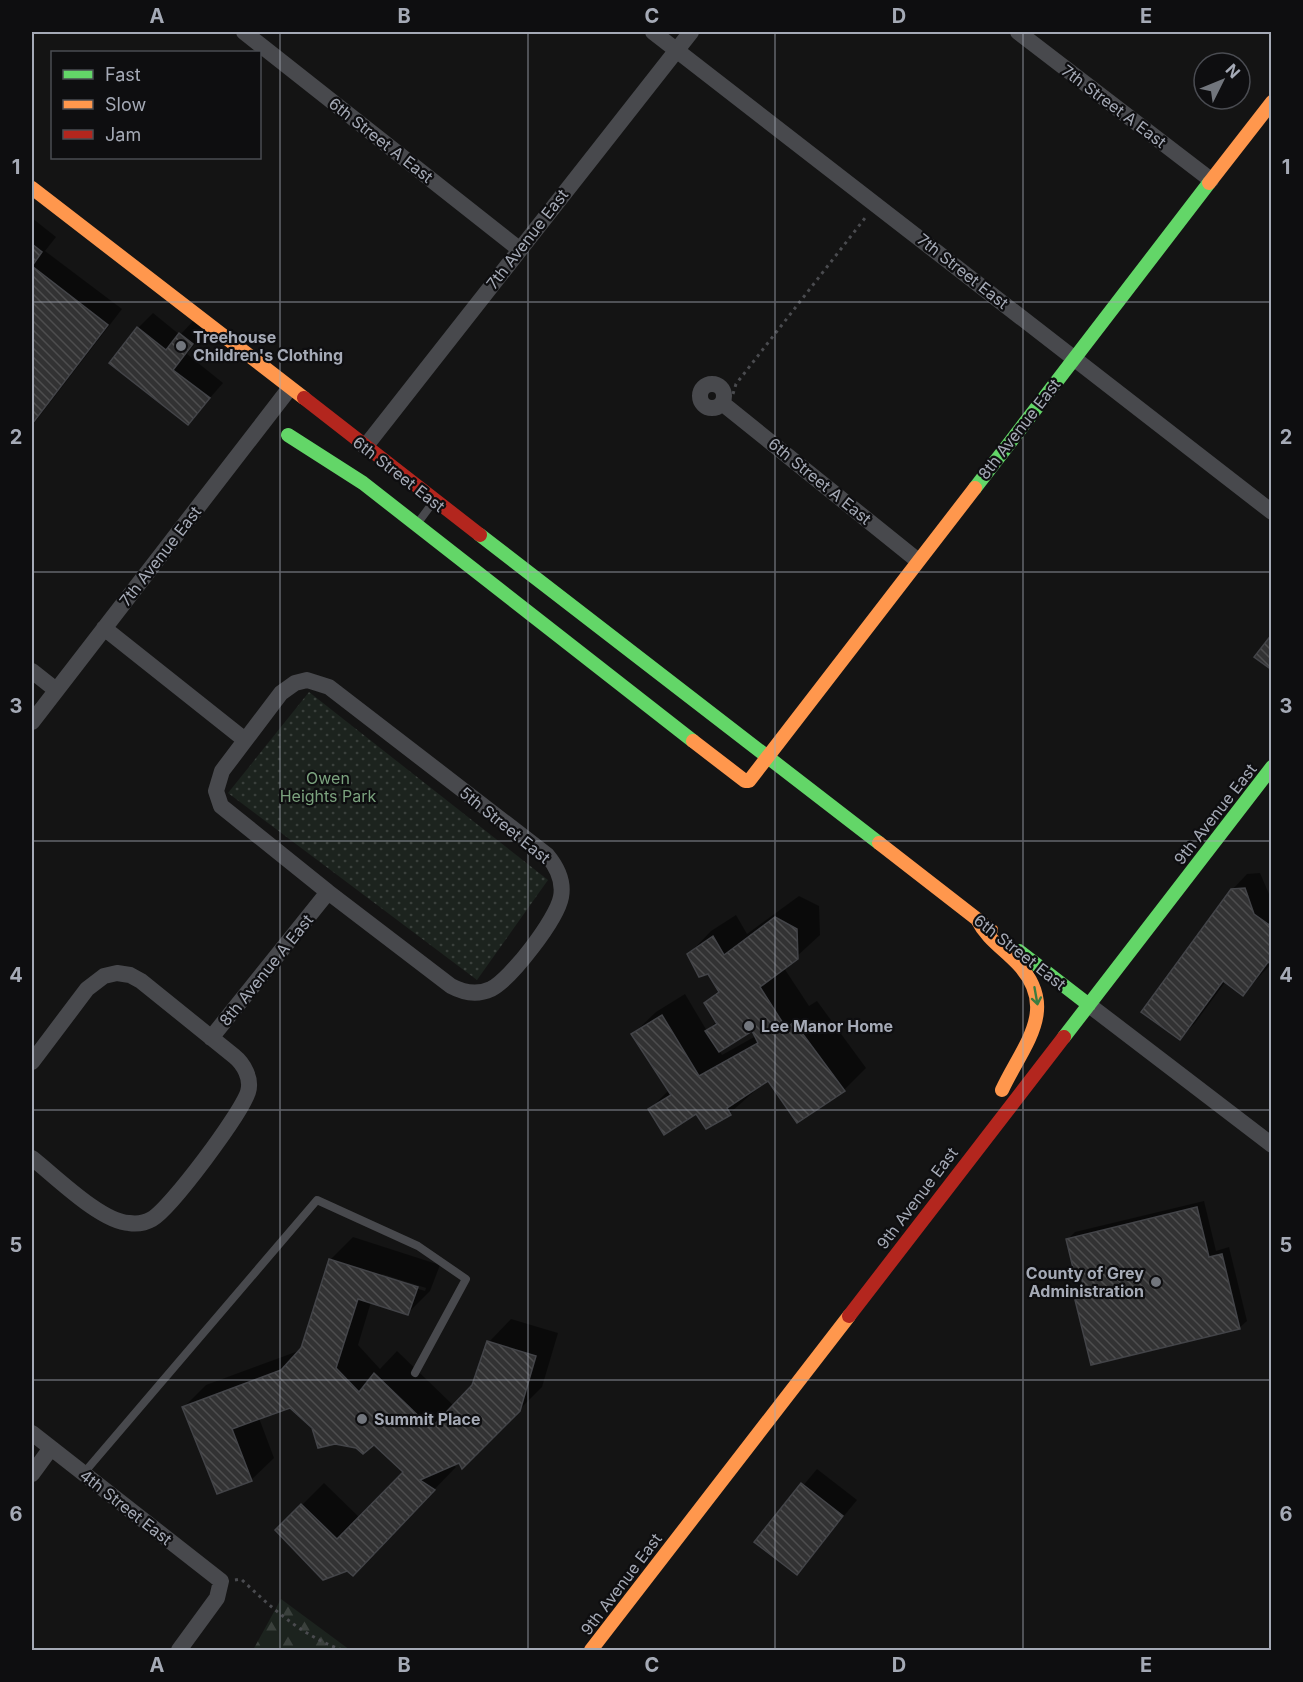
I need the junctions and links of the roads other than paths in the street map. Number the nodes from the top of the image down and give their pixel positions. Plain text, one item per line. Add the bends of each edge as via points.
1 (244, 32) edge
2 (653, 32) edge
3 (691, 32) edge
4 (1018, 32) edge
5 (676, 50) junction
6 (1272, 102) edge
7 (1211, 180) junction
8 (32, 188) edge
9 (519, 249) junction
10 (1075, 357) junction
11 (289, 389) junction
12 (726, 400) road end
13 (288, 435) dead end
14 (364, 447) junction
15 (434, 501) junction
16 (1272, 512) edge
17 (416, 525) junction
18 (917, 560) junction
19 (104, 628) junction
20 (32, 671) edge
21 (56, 690) junction
22 (32, 722) edge
23 (245, 740) junction
24 (768, 758) junction
25 (1272, 767) edge
26 (328, 892) junction
27 (977, 919) junction
28 (1089, 1005) junction
29 (211, 1038) junction
30 (32, 1062) edge
31 (982, 1141) junction
32 (1272, 1145) edge
33 (32, 1158) edge
34 (416, 1373) dead end
35 (32, 1432) edge
36 (51, 1448) junction
37 (32, 1474) edge
38 (83, 1474) junction
39 (179, 1650) edge
40 (591, 1650) edge

1 - 9 street, 6th Street A East
2 - 5 street, 7th Street East
3 - 5 street, 7th Avenue East
4 - 7 street, 7th Street A East
5 - 9 street, 7th Avenue East
5 - 10 street, 7th Street East
6 - 7 main road, 8th Avenue East
7 - 10 main road, 8th Avenue East
8 - 11 main road, 6th Street East
9 - 14 street, 7th Avenue East
10 - 16 street, 7th Street East
10 - 18 main road, 8th Avenue East
11 - 14 main road, 6th Street East
11 - 19 street, 7th Avenue East
12 - 18 street, 6th Street A East
13 - 17 main road, 6th Street East via 338,464
14 - 15 main road, 6th Street East
15 - 17 lane
15 - 24 main road, 6th Street East via 564,607
17 - 24 main road, 6th Street East via 551,624 745,781 753,778
18 - 24 main road, 8th Avenue East
19 - 21 street, 7th Avenue East
19 - 23 street
20 - 21 street
21 - 22 street, 7th Avenue East
23 - 26 street, 5th Street East via 217,783 221,806
23 - 26 street, 5th Street East via 290,686 307,680 324,684 547,855 558,870 562,888 559,906 521,960 495,986 476,993 451,986
24 - 27 main road, 6th Street East
25 - 28 main road, 9th Avenue East
26 - 29 street, 8th Avenue A East
27 - 28 main road, 6th Street East
27 -> 31 main road via 983,933 1026,971 1036,988 1038,1005 1035,1028 1005,1082
28 - 31 main road, 9th Avenue East
28 - 32 street, 6th Street East
29 - 30 street via 136,977 110,974 87,989
29 - 33 street, 8th Avenue A East via 243,1065 248,1092 177,1194 152,1219 128,1223 110,1218
31 - 40 main road, 9th Avenue East
34 - 38 lane via 466,1279 418,1246 317,1200
35 - 36 street, 4th Street East
36 - 37 street
36 - 38 street, 4th Street East
38 - 39 street, 4th Street East via 221,1581 217,1598

